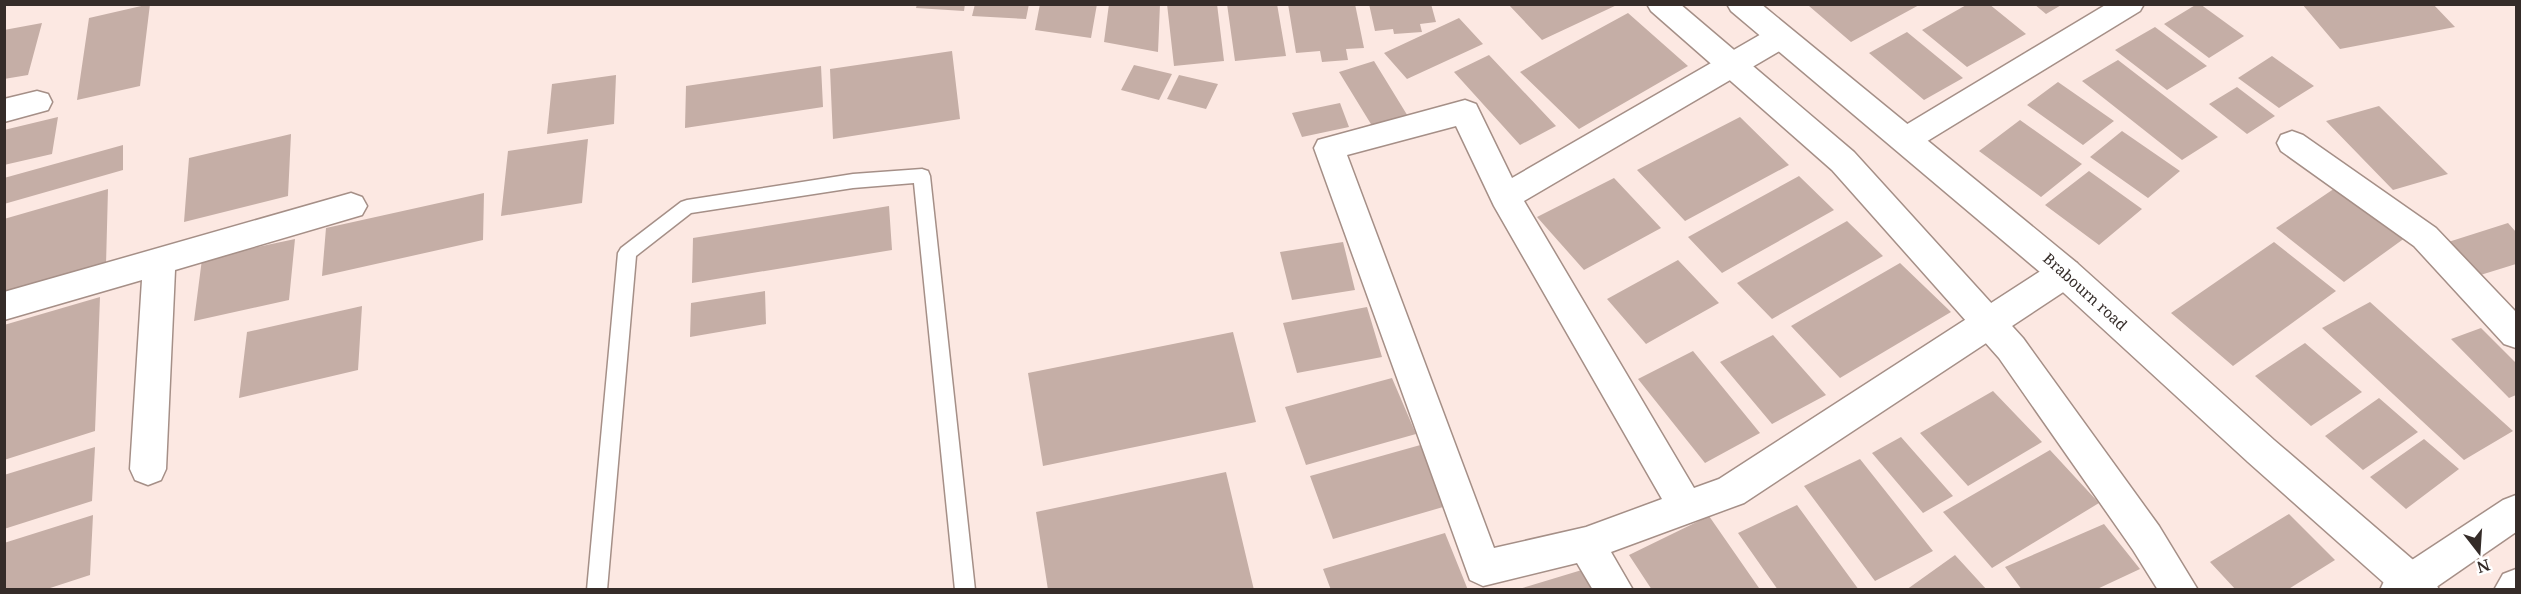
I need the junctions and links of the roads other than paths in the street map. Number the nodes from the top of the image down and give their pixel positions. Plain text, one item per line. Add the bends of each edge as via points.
1 (1661, 4) edge
2 (1741, 4) edge
3 (2130, 4) edge
4 (1780, 37) junction
5 (1732, 66) junction
6 (37, 102) dead end
7 (4, 111) edge
8 (1905, 140) junction
9 (2292, 143) dead end
10 (1505, 197) junction
11 (351, 206) dead end
12 (159, 261) junction
13 (2065, 273) junction
14 (4, 306) edge
15 (1989, 324) junction
16 (2517, 334) edge
17 (148, 469) dead end
18 (1686, 507) junction
19 (2517, 512) edge
20 (1586, 544) junction
21 (2410, 587) edge
22 (597, 590) edge
23 (965, 590) edge
24 (1614, 590) edge
25 (2179, 590) edge

1 - 5 street
2 - 4 street, Brabourn road
3 - 8 street
4 - 5 street
4 - 8 street, Brabourn road
5 - 10 street
5 - 15 street via 1843,161
6 - 7 street
8 - 13 street, Brabourn road
9 - 16 street via 2425,237
10 - 18 street
10 - 20 street via 1465,112 1329,148 1483,568
11 - 12 street
12 - 14 street
12 - 17 street
13 - 15 street
13 - 21 street, Brabourn road
15 - 18 street via 1731,491
15 - 25 street via 2011,348
18 - 20 street
19 - 21 street
20 - 24 street
22 - 23 lane via 627,252 687,207 853,181 922,176

